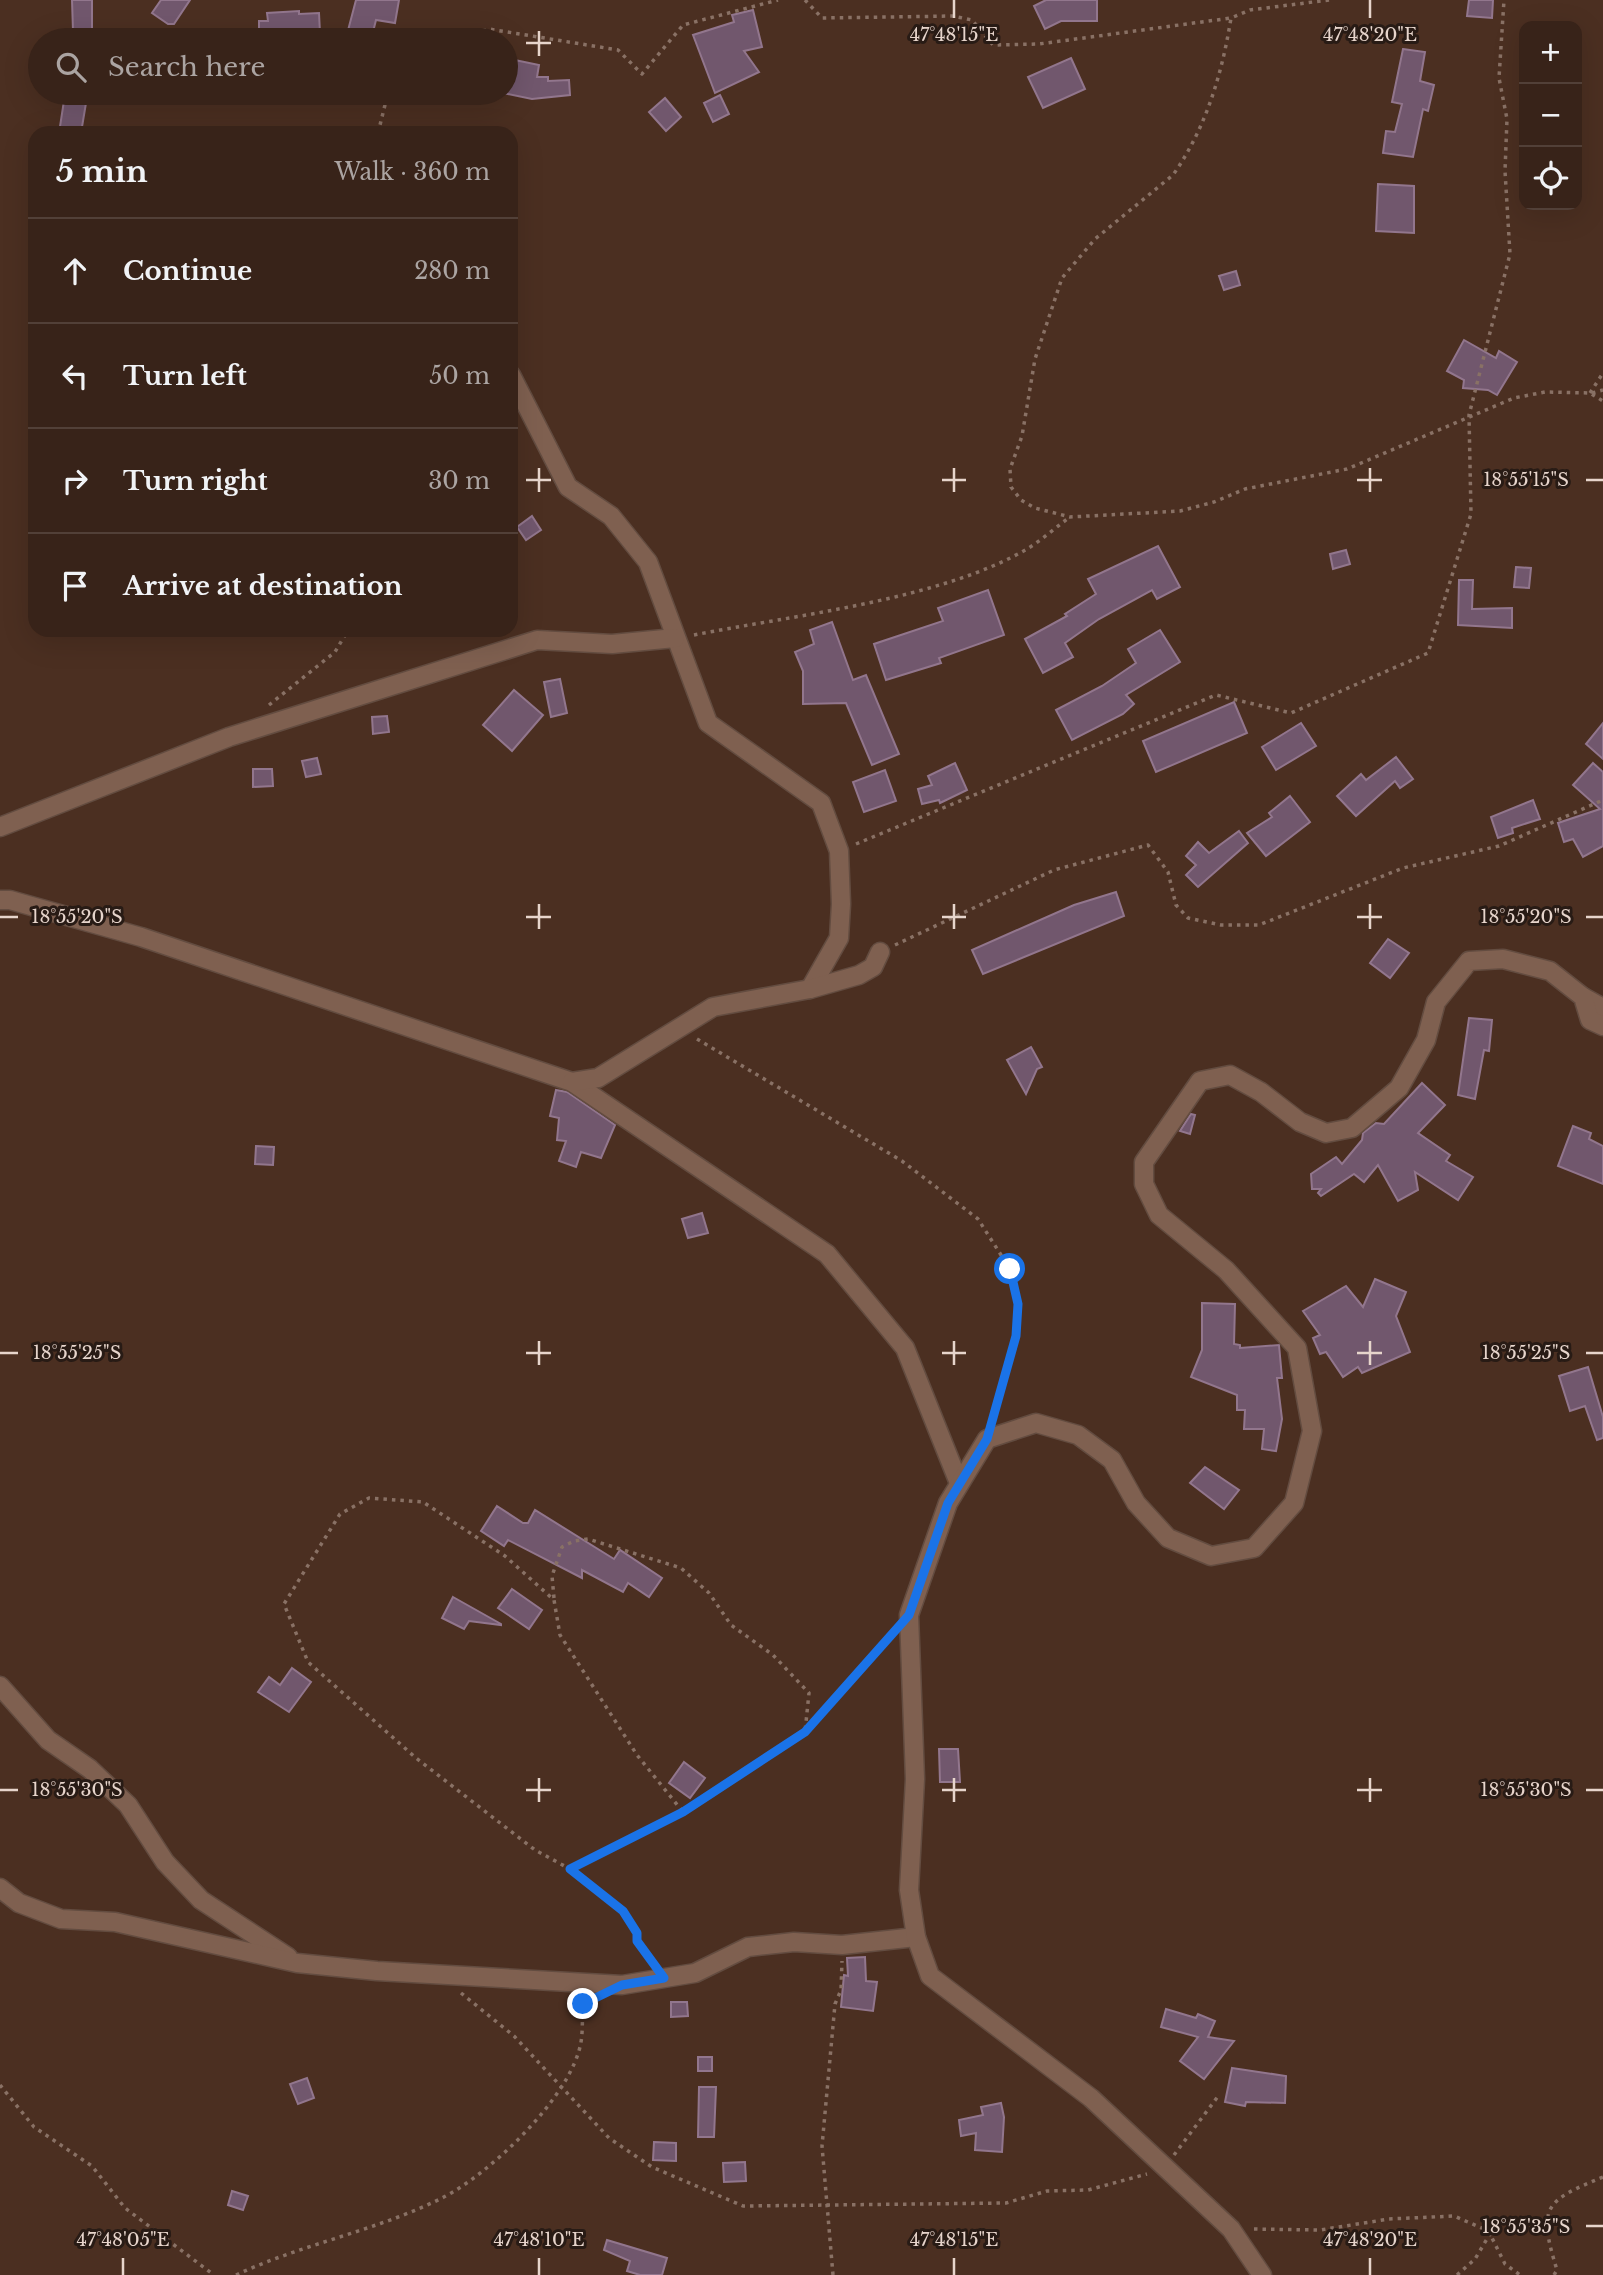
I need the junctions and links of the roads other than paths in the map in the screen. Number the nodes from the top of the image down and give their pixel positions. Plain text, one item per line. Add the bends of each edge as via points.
1 (518, 389) edge
2 (675, 638) junction
3 (0, 827) edge
4 (0, 900) edge
5 (880, 952) road end
6 (810, 989) junction
7 (1583, 997) junction
8 (1603, 1008) edge
9 (1603, 1026) edge
10 (572, 1082) junction
11 (959, 1483) junction
12 (0, 1686) edge
13 (0, 1888) edge
14 (916, 1937) junction
15 (297, 1963) junction
16 (1262, 2275) edge

1 - 2 street via 568,487 611,516 648,562
2 - 3 street via 612,644 537,640 229,737
2 - 6 street via 708,723 821,803 839,851 839,938
4 - 10 street via 141,937
5 - 6 street via 873,967 859,975
6 - 10 street via 713,1007 598,1078
7 - 8 street
7 - 9 street via 1590,1020
7 - 11 street via 1550,971 1503,959 1469,961 1436,1002 1426,1040 1399,1088 1352,1128 1325,1133 1313,1128 1230,1075 1200,1081 1144,1162 1144,1184 1159,1214 1226,1270 1297,1348 1312,1432 1294,1503 1254,1548 1211,1556 1168,1538 1136,1503 1112,1460 1079,1435 1036,1423 987,1439
10 - 11 street via 827,1254 905,1348
11 - 14 street via 909,1615 915,1779 909,1890
12 - 15 street via 48,1740 90,1769 128,1805 164,1862 201,1900
13 - 15 street via 19,1903 61,1919 115,1922
14 - 15 street via 842,1945 794,1942 748,1947 695,1973 622,1985
14 - 16 street via 930,1976 1091,2098 1231,2229

